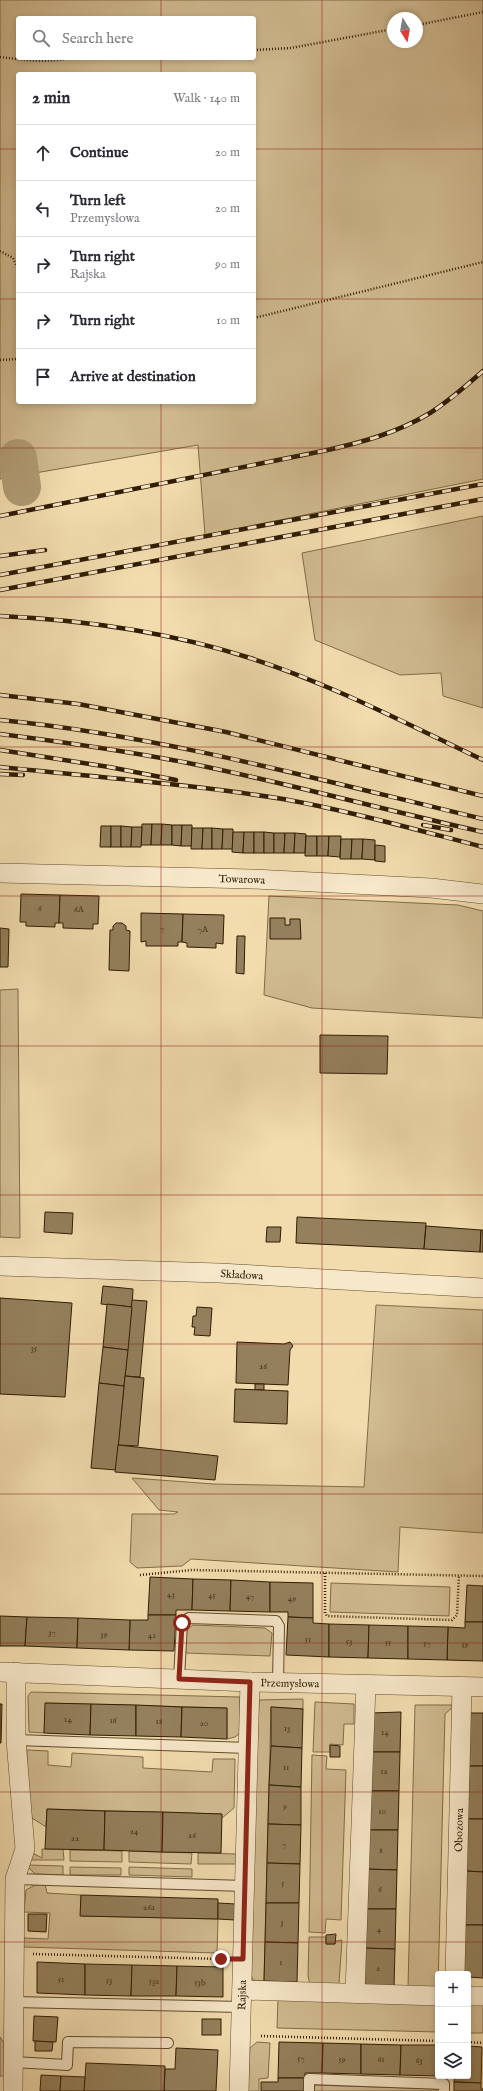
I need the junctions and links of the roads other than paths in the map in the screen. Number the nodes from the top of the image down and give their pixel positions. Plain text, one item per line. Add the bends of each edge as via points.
1 (0, 873) edge
2 (483, 894) edge
3 (0, 1266) edge
4 (483, 1288) edge
5 (8, 1672) edge
6 (179, 1679) junction
7 (250, 1682) junction
8 (278, 1683) junction
9 (366, 1685) junction
10 (462, 1686) junction
11 (483, 1687) edge
12 (16, 1740) junction
13 (248, 1748) junction
14 (15, 1879) junction
15 (245, 1886) junction
16 (455, 1971) edge
17 (9, 1990) edge
18 (355, 1993) junction
19 (435, 1996) edge
20 (471, 1996) edge
21 (483, 1996) edge
22 (242, 1999) junction
23 (168, 2043) dead end
24 (13, 2062) junction
25 (13, 2091) edge
26 (239, 2091) edge
27 (309, 2091) edge
28 (444, 2091) edge

1 - 2 street, Towarowa via 259,880 431,888
3 - 4 street, Składowa via 234,1274
5 - 6 street, Przemysłowa
5 - 12 street
6 - 7 street, Przemysłowa
6 - 8 lane via 182,1623 189,1618 276,1621 279,1626
7 - 8 street, Przemysłowa
7 - 13 street, Rajska
8 - 9 street, Przemysłowa
9 - 10 street, Przemysłowa
9 - 18 street
10 - 11 street, Przemysłowa
10 - 16 street, Obozowa
12 - 13 lane
12 - 14 street via 25,1849
13 - 15 street, Rajska
14 - 15 lane
14 - 17 street via 14,1954
15 - 22 street, Rajska
17 - 22 lane
17 - 24 street
18 - 19 street
18 - 22 street
20 - 21 street
22 - 26 street, Rajska
23 - 24 lane via 68,2042 67,2065
24 - 25 street
27 - 28 lane via 309,2079 444,2084

